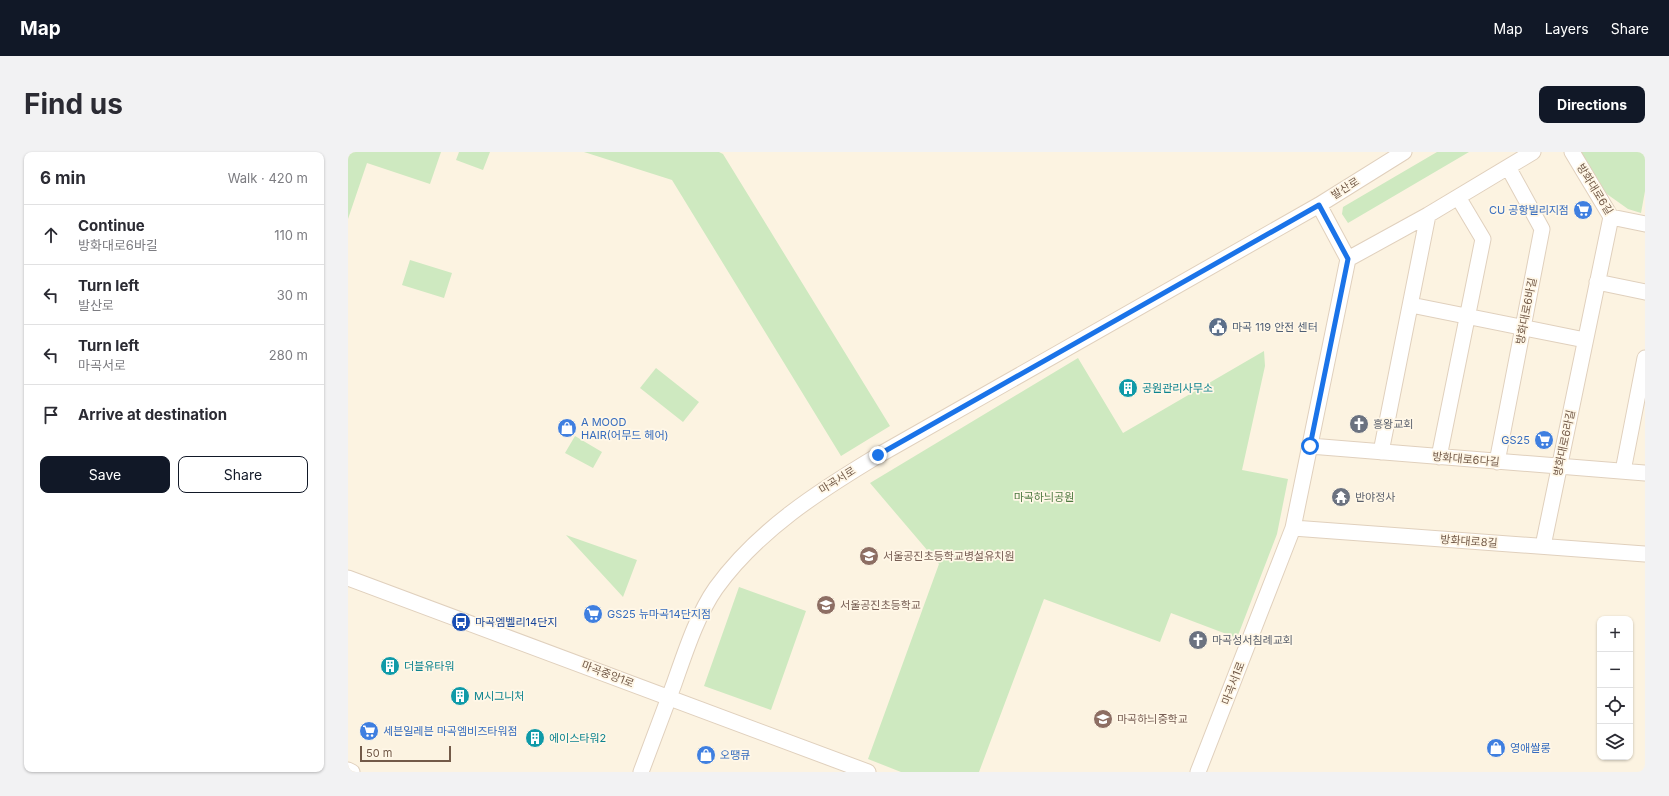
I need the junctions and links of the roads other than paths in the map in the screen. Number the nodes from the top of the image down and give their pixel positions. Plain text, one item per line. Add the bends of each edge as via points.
1 (1404, 152) edge
2 (1534, 152) edge
3 (1572, 152) edge
4 (1508, 167) junction
5 (1458, 197) junction
6 (1319, 205) junction
7 (1428, 215) junction
8 (1611, 217) junction
9 (1645, 224) edge
10 (1348, 259) junction
11 (1597, 282) junction
12 (1645, 292) edge
13 (1411, 305) junction
14 (1467, 316) junction
15 (1523, 327) junction
16 (1585, 340) junction
17 (1645, 358) edge
18 (1310, 446) junction
19 (1381, 452) junction
20 (1439, 457) junction
21 (1497, 462) junction
22 (1559, 467) junction
23 (1623, 471) junction
24 (1645, 473) edge
25 (1293, 528) junction
26 (1543, 546) junction
27 (1645, 554) edge
28 (348, 578) edge
29 (669, 697) junction
30 (348, 770) edge
31 (352, 772) edge
32 (641, 772) edge
33 (868, 772) edge
34 (1198, 772) edge

1 - 6 street, 발산로
2 - 4 street
3 - 8 street, 방화대로6길
4 - 5 street
4 - 15 street, 방화대로6바길 via 1542,229
5 - 7 street
5 - 14 street via 1483,239
6 - 10 street, 발산로
6 - 29 street, 마곡서로 via 878,455 820,490 788,514 746,552 715,588 690,637
7 - 10 street
7 - 13 street
8 - 9 street, 방화대로6길
8 - 11 street, 방화대로6라길
10 - 18 street
11 - 12 street
11 - 16 street, 방화대로6라길
13 - 14 street
13 - 19 street
14 - 15 street
14 - 20 street
15 - 16 street
15 - 21 street, 방화대로6바길
16 - 22 street, 방화대로6라길
17 - 23 street
18 - 19 street, 방화대로6다길
18 - 25 street
19 - 20 street, 방화대로6다길
20 - 21 street, 방화대로6다길
21 - 22 street, 방화대로6다길
22 - 23 street, 방화대로6다길
22 - 26 street, 방화대로6라길
23 - 24 street, 방화대로6다길
25 - 26 street, 방화대로8길
25 - 34 street, 마곡서1로
26 - 27 street, 방화대로8길
28 - 29 street, 마곡중앙1로
29 - 32 street, 마곡서로
29 - 33 street, 마곡중앙1로
30 - 31 street

